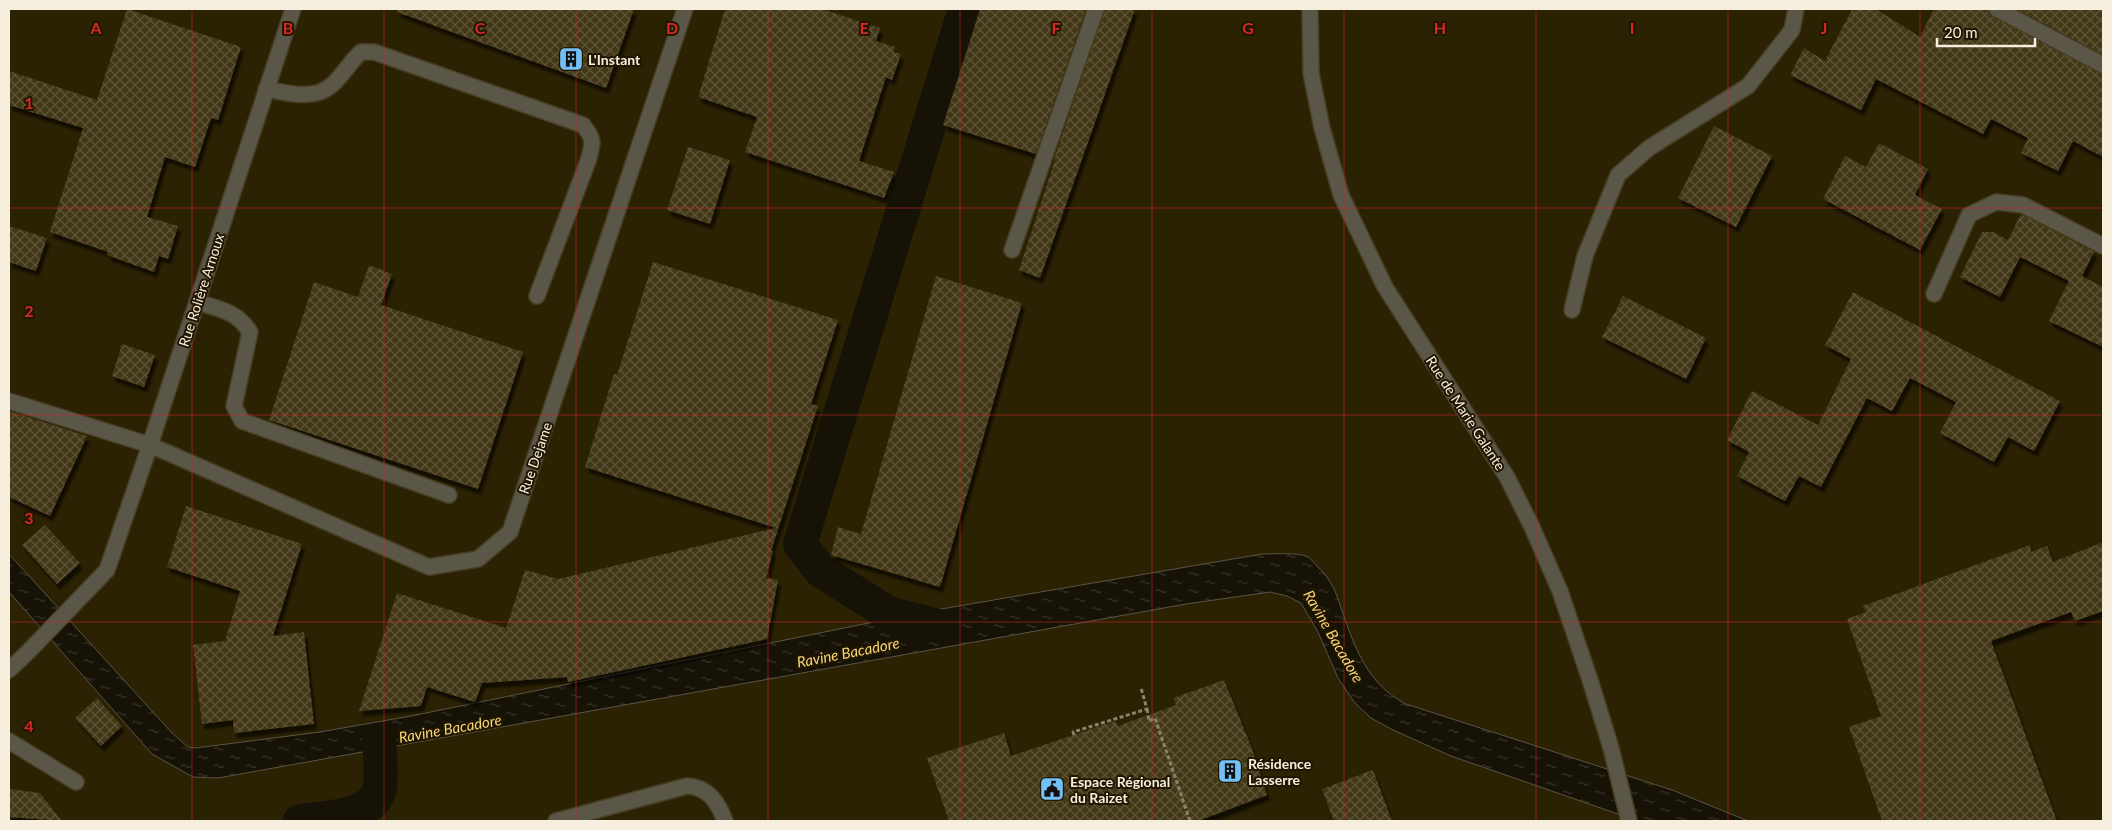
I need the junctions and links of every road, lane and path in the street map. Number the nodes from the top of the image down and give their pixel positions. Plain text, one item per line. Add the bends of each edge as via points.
1 (293, 9) edge
2 (685, 9) edge
3 (1096, 9) edge
4 (1310, 9) edge
5 (1796, 9) edge
6 (1997, 9) edge
7 (2103, 65) edge
8 (266, 89) junction
9 (2103, 246) edge
10 (1012, 250) dead end
11 (1934, 294) dead end
12 (537, 296) dead end
13 (197, 302) junction
14 (1572, 310) dead end
15 (9, 401) edge
16 (150, 445) junction
17 (449, 496) dead end
18 (9, 670) edge
19 (1141, 688) dead end
20 (1147, 709) junction
21 (1074, 735) dead end
22 (9, 741) edge
23 (76, 782) dead end
24 (556, 821) edge
25 (725, 821) edge
26 (1190, 821) edge
27 (1629, 821) edge

1 - 8 street, Rue Rolière Arnoux
2 - 16 street, Rue Dejame via 510,532 478,559 428,567
3 - 10 street
4 - 27 street, Rue de Marie Galante via 1311,73 1341,195 1384,287 1507,477 1532,527 1560,591 1611,748
5 - 14 street via 1792,30 1748,86 1649,148 1618,175 1585,256
6 - 7 street
8 - 12 street via 297,95 321,91 332,85 361,52 374,52 583,125 592,135 588,161
8 - 13 street, Rue Rolière Arnoux
9 - 11 street via 2024,205 1996,202 1969,215
13 - 16 street, Rue Rolière Arnoux
13 - 17 street via 231,313 250,332 234,406 242,421
15 - 16 street, Rue Dejame
16 - 18 street, Rue Rolière Arnoux via 107,570
19 - 20 path
20 - 21 path via 1073,732
20 - 26 path via 1149,721 1155,718
22 - 23 street
24 - 25 street via 687,786 697,787 716,801

